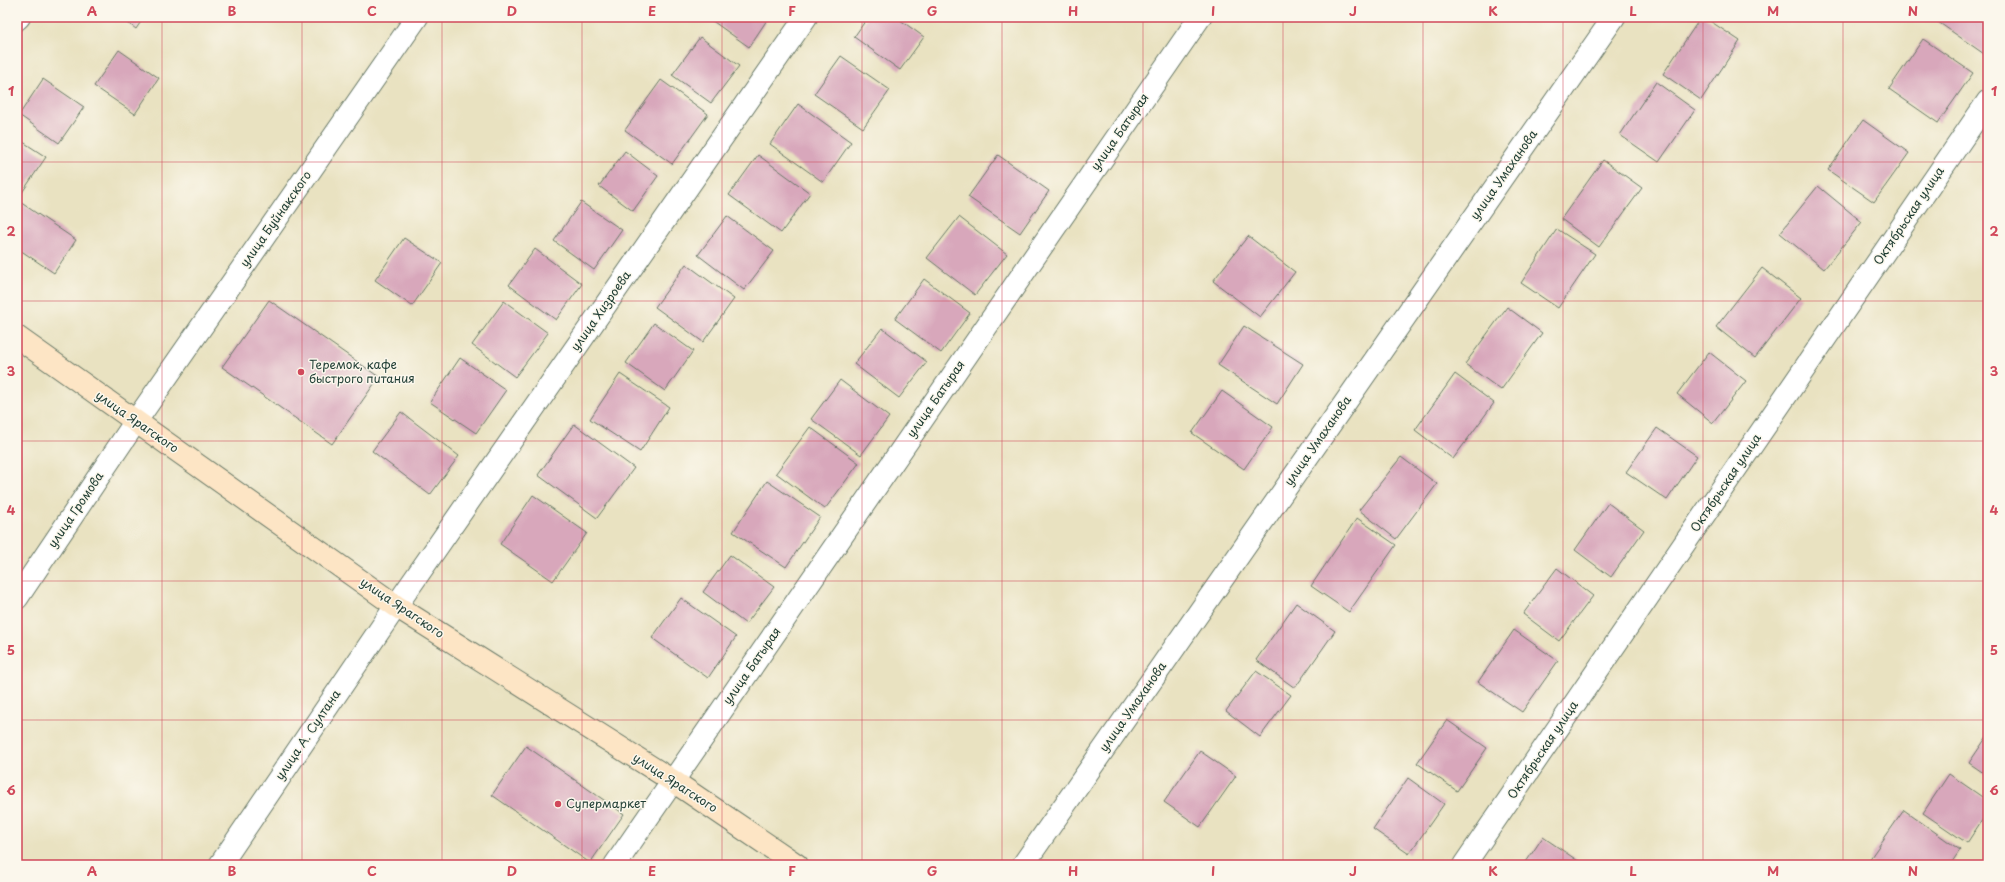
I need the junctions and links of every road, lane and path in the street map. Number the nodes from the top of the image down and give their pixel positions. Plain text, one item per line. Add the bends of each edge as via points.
1 (417, 17) edge
2 (806, 17) edge
3 (1200, 17) edge
4 (1614, 17) edge
5 (1988, 101) edge
6 (17, 337) edge
7 (136, 421) junction
8 (17, 598) edge
9 (396, 606) junction
10 (673, 781) junction
11 (220, 865) edge
12 (615, 865) edge
13 (797, 865) edge
14 (1023, 865) edge
15 (1464, 865) edge

1 - 7 street, улица Буйнакского
2 - 9 street, улица Хизроева
3 - 10 street, улица Батырая
4 - 14 street, улица Умаханова
5 - 15 street, Октябрьская улица
6 - 7 main road, улица Ярагского
7 - 8 street, улица Громова
7 - 9 main road, улица Ярагского
9 - 10 main road, улица Ярагского
9 - 11 street, улица А. Султана
10 - 12 street, улица Батырая
10 - 13 main road, улица Ярагского

